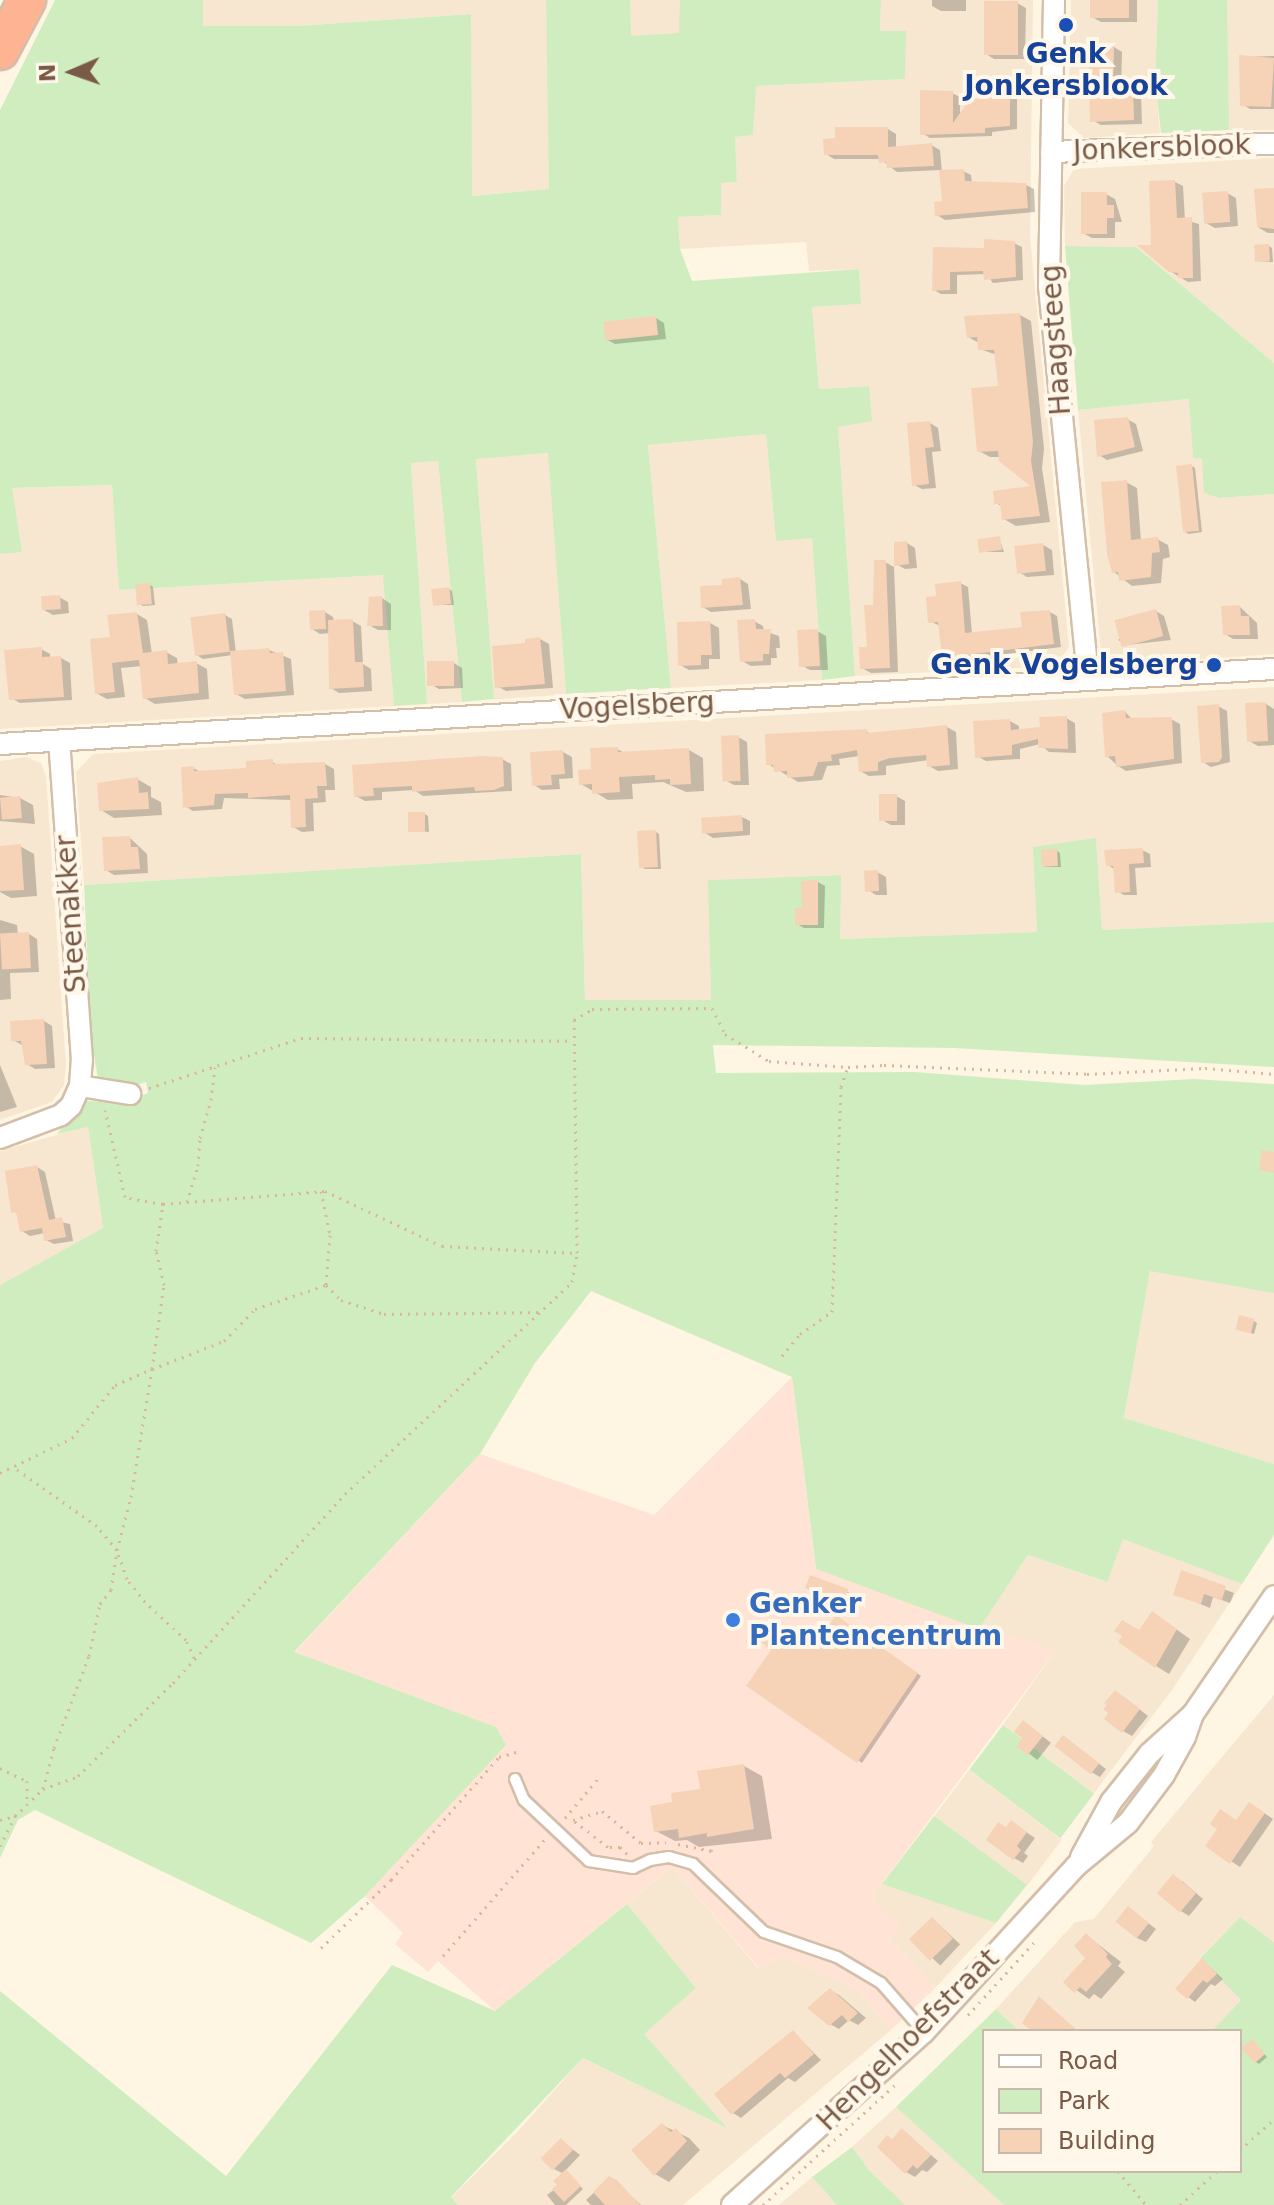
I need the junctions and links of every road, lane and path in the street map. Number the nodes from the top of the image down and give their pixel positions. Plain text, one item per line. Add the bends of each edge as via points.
1 (3, 0) edge
2 (27, 0) edge
3 (1054, 0) edge
4 (0, 7) edge
5 (0, 51) edge
6 (1274, 144) edge
7 (1051, 152) junction
8 (1274, 669) edge
9 (1088, 679) junction
10 (59, 741) junction
11 (0, 744) edge
12 (574, 1041) junction
13 (215, 1067) junction
14 (848, 1067) junction
15 (1274, 1074) edge
16 (80, 1086) junction
17 (101, 1092) junction
18 (130, 1094) joint
19 (0, 1138) edge
20 (321, 1191) junction
21 (187, 1202) junction
22 (163, 1204) junction
23 (577, 1253) junction
24 (326, 1285) junction
25 (540, 1312) junction
26 (782, 1356) dead end
27 (152, 1369) junction
28 (15, 1468) junction
29 (0, 1473) edge
30 (117, 1550) junction
31 (1274, 1596) edge
32 (195, 1660) junction
33 (516, 1752) dead end
34 (0, 1768) edge
35 (601, 1775) dead end
36 (515, 1779) dead end
37 (43, 1789) junction
38 (27, 1805) junction
39 (567, 1815) junction
40 (15, 1816) junction
41 (0, 1820) edge
42 (573, 1820) junction
43 (555, 1829) junction
44 (716, 1837) dead end
45 (0, 1846) edge
46 (638, 1865) junction
47 (321, 1948) dead end
48 (443, 1956) dead end
49 (924, 2032) junction
50 (1274, 2119) edge
51 (1242, 2148) edge
52 (1120, 2173) edge
53 (1215, 2173) edge
54 (732, 2205) edge
55 (1146, 2205) edge
56 (1180, 2205) edge

1 - 4 highway
2 - 5 highway
3 - 7 street, Haagsteeg
6 - 7 street, Jonkersblook
7 - 9 street, Haagsteeg via 1049,286
8 - 9 street, Vogelsberg
9 - 10 street, Vogelsberg
10 - 11 street, Vogelsberg
10 - 16 street, Steenakker
12 - 13 path via 301,1038
12 - 14 path via 574,1020 592,1009 712,1008 725,1034 769,1061
12 - 23 path
13 - 18 path
13 - 21 path
14 - 15 path via 1087,1074 1205,1068
14 - 26 path via 840,1102 832,1312 800,1334
16 - 17 street
16 - 19 street via 61,1115
17 - 18 street
17 - 22 path via 125,1197
20 - 21 path
20 - 23 path via 442,1246
20 - 24 path via 330,1235
21 - 22 path
22 - 27 path via 156,1251 164,1285
23 - 25 path via 572,1282
24 - 25 path via 341,1300 384,1314
24 - 27 path via 255,1309 224,1341
25 - 32 path via 345,1494
27 - 28 path via 115,1385 72,1438
27 - 30 path
28 - 29 path
28 - 30 path via 97,1526
30 - 32 path via 127,1579 186,1640
30 - 37 path via 111,1590 100,1604 89,1656
31 - 49 street, Hengelhoefstraat via 1193,1714 1149,1754 1111,1802 1076,1866
32 - 37 path via 78,1776
33 - 47 path via 499,1757 391,1880
34 - 38 path via 27,1781
35 - 39 path
36 - 43 lane via 524,1800
37 - 38 path
38 - 40 path
39 - 42 path
39 - 43 path
40 - 41 path
40 - 45 path
42 - 44 path via 602,1811 641,1843 711,1851
42 - 46 path via 608,1847 620,1847
43 - 46 lane via 589,1861
43 - 48 path
46 - 49 lane via 669,1857 693,1864 764,1932 837,1957 881,1983
49 - 54 street, Hengelhoefstraat
50 - 51 path
52 - 55 path
53 - 56 path

